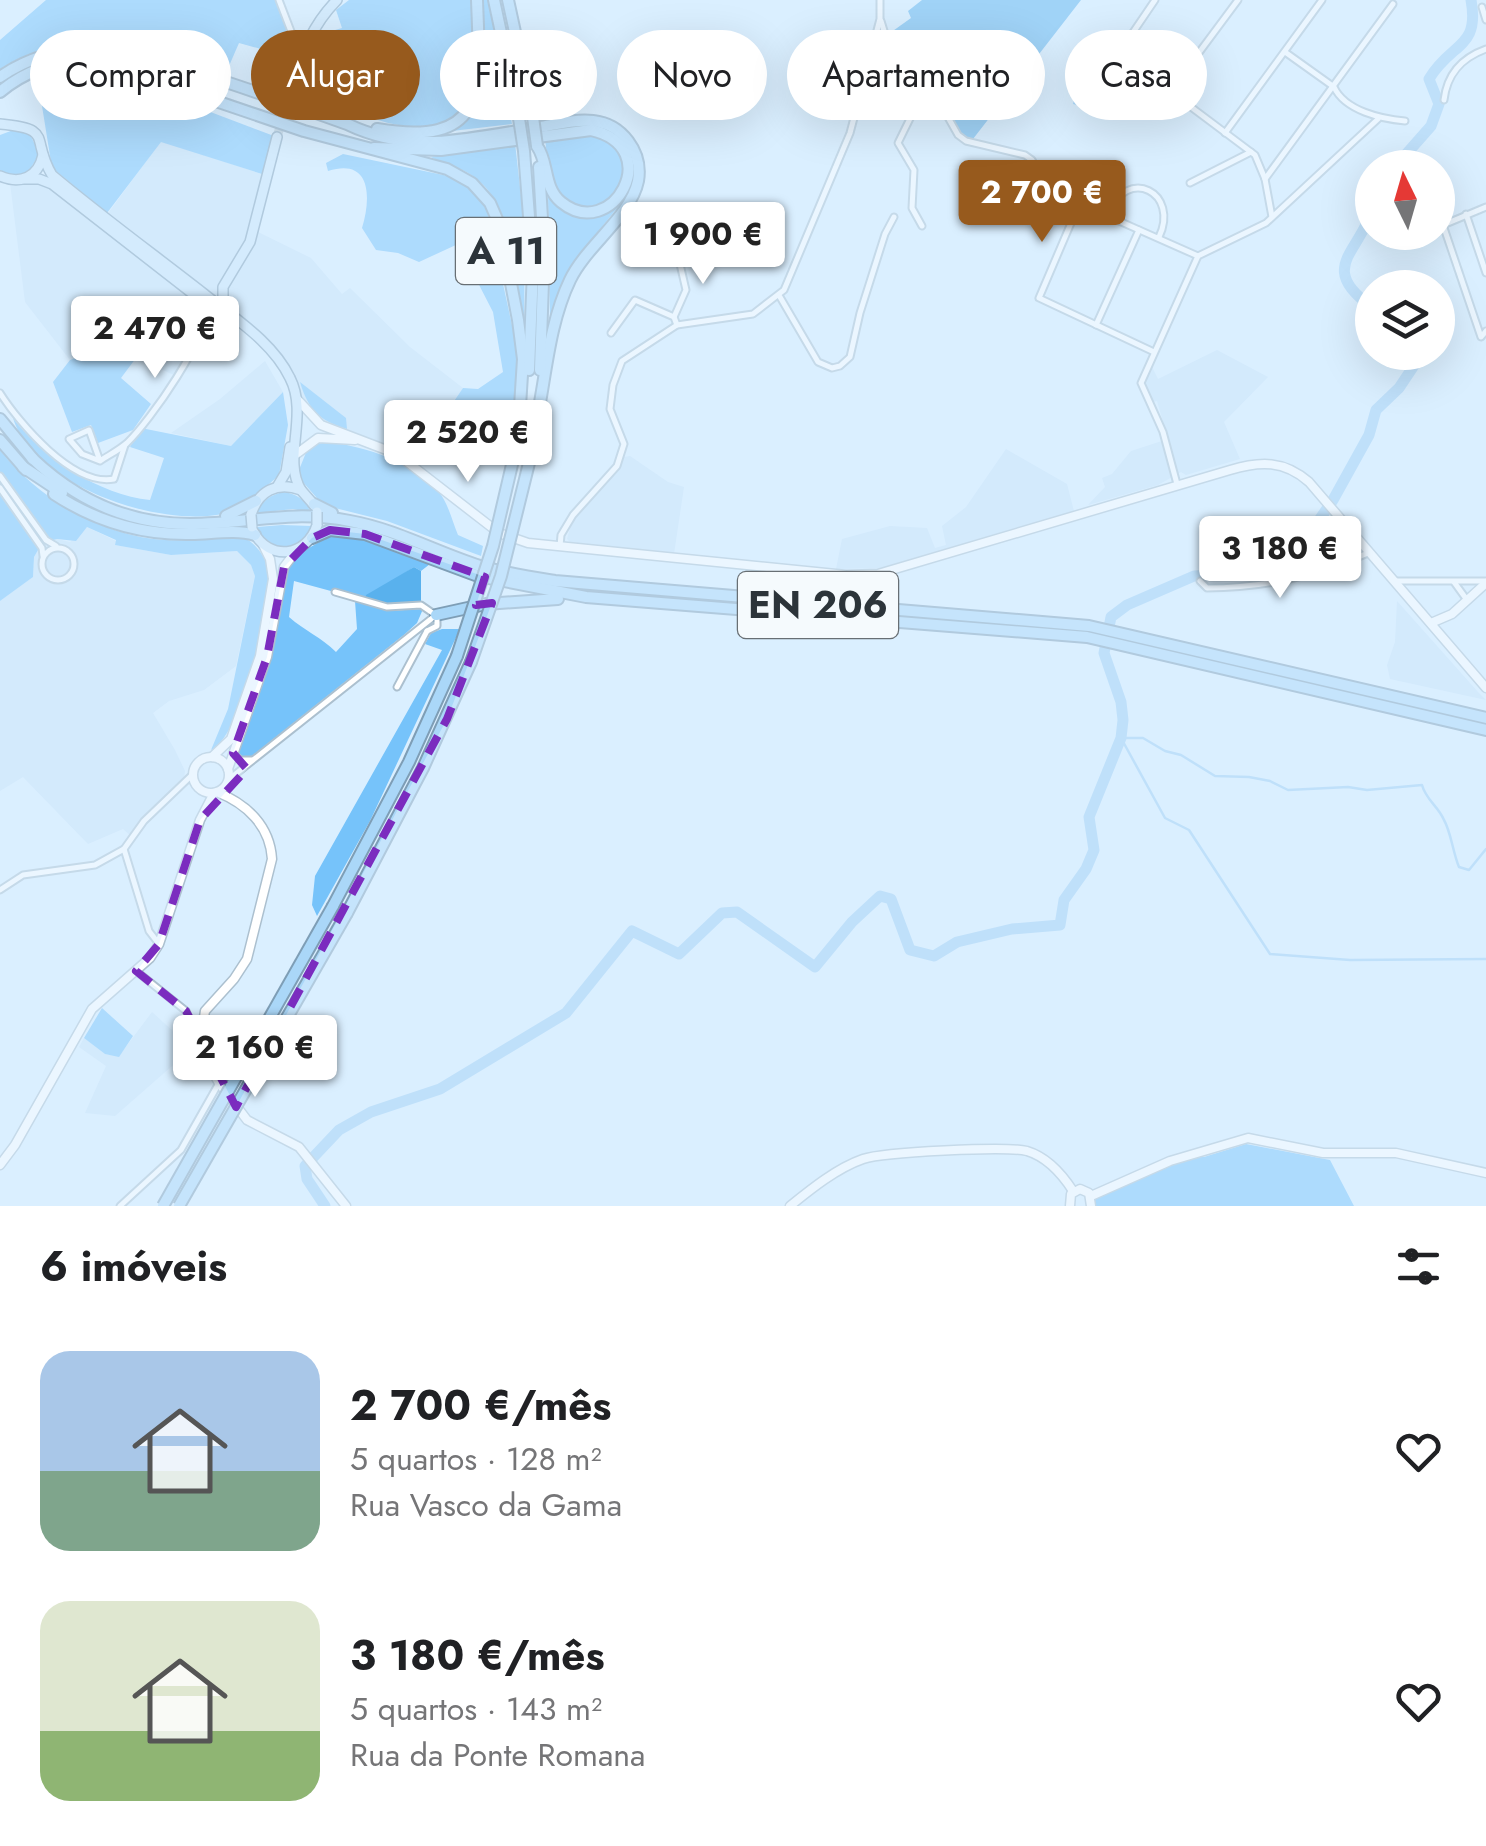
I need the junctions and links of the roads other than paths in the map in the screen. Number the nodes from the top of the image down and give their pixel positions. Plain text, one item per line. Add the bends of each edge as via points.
1 (279, 0) edge
2 (337, 0) edge
3 (476, 0) edge
4 (494, 0) edge
5 (508, 0) edge
6 (880, 0) edge
7 (1154, 0) edge
8 (1238, 0) edge
9 (1322, 0) edge
10 (1393, 4) dead end
11 (1482, 7) dead end
12 (880, 20) junction
13 (1486, 20) edge
14 (291, 30) edge
15 (313, 30) edge
16 (877, 30) edge
17 (886, 30) edge
18 (1134, 30) edge
19 (1207, 42) edge
20 (1486, 49) edge
21 (1285, 52) junction
22 (0, 77) edge
23 (1334, 87) junction
24 (0, 92) edge
25 (1444, 100) dead end
26 (1378, 119) junction
27 (853, 120) edge
28 (909, 120) edge
29 (949, 120) edge
30 (1207, 120) edge
31 (1405, 121) dead end
32 (347, 124) junction
33 (2, 126) edge
34 (1225, 133) junction
35 (278, 137) tunnel mouth
36 (537, 146) junction
37 (368, 148) junction
38 (44, 152) junction
39 (1251, 152) junction
40 (0, 176) edge
41 (24, 179) junction
42 (1266, 179) junction
43 (1190, 183) dead end
44 (1080, 202) junction
45 (1486, 207) edge
46 (1108, 214) junction
47 (1466, 214) junction
48 (894, 217) dead end
49 (1272, 217) junction
50 (1455, 218) edge
51 (922, 226) dead end
52 (1139, 230) junction
53 (1159, 237) junction
54 (1450, 250) edge
55 (677, 251) dead end
56 (1198, 256) junction
57 (1486, 272) edge
58 (222, 287) junction
59 (780, 296) junction
60 (204, 298) junction
61 (224, 313) junction
62 (674, 316) junction
63 (678, 325) junction
64 (1096, 325) junction
65 (202, 328) junction
66 (1486, 331) edge
67 (611, 333) dead end
68 (1154, 352) junction
69 (0, 393) edge
70 (297, 398) junction
71 (0, 418) edge
72 (534, 428) junction
73 (518, 438) junction
74 (0, 440) edge
75 (369, 441) junction
76 (125, 445) junction
77 (295, 455) junction
78 (100, 461) junction
79 (28, 462) junction
80 (0, 476) edge
81 (1177, 486) junction
82 (277, 487) junction
83 (0, 488) edge
84 (301, 490) junction
85 (256, 501) junction
86 (315, 508) junction
87 (253, 532) junction
88 (312, 538) junction
89 (263, 545) junction
90 (58, 548) junction
91 (562, 548) junction
92 (300, 549) junction
93 (1369, 553) junction
94 (43, 558) junction
95 (512, 578) junction
96 (1200, 581) dead end
97 (1453, 581) junction
98 (1393, 582) junction
99 (1486, 582) edge
100 (335, 592) dead end
101 (586, 597) junction
102 (1467, 600) junction
103 (432, 614) junction
104 (1452, 614) junction
105 (1431, 623) junction
106 (424, 628) junction
107 (1088, 632) junction
108 (1440, 634) junction
109 (1125, 638) junction
110 (397, 687) dead end
111 (1486, 688) edge
112 (1486, 718) edge
113 (1486, 730) edge
114 (233, 753) junction
115 (212, 757) junction
116 (255, 759) junction
117 (228, 769) junction
118 (228, 781) junction
119 (196, 783) junction
120 (215, 792) junction
121 (236, 799) junction
122 (200, 820) junction
123 (124, 849) junction
124 (0, 890) edge
125 (159, 944) junction
126 (136, 972) junction
127 (200, 1042) junction
128 (219, 1083) junction
129 (0, 1166) edge
130 (1486, 1173) edge
131 (1073, 1191) junction
132 (1091, 1201) edge
133 (120, 1206) edge
134 (163, 1206) edge
135 (179, 1206) edge
136 (346, 1206) edge
137 (790, 1206) edge
138 (1070, 1206) edge

1 - 14 street
2 - 15 main road
3 - 32 highway via 477,82 460,121 418,135
4 - 73 highway, A 11, bridge via 524,152 533,288
5 - 36 highway, A 11, bridge
6 - 12 street
7 - 18 street
8 - 19 street
9 - 21 street
10 - 23 street
11 - 13 street
12 - 16 street
12 - 17 street
20 - 25 street via 1446,80
21 - 23 street
21 - 34 street
22 - 32 highway via 59,51 111,48
23 - 26 street
23 - 42 street
24 - 37 highway, A 11 via 47,66 104,63
26 - 31 street
26 - 49 street
27 - 59 street
28 - 51 street via 898,143 914,170 912,208
29 - 44 street via 966,142 1025,154 1049,190
30 - 34 street
32 - 72 highway via 370,135 426,142 593,121 612,127 632,146 635,192 565,291
33 - 38 main road via 32,129
34 - 39 street
35 - 58 main road via 250,242
36 - 37 highway, A 11 via 563,204 596,211 623,193 629,176 624,150 591,130 441,150
36 - 72 highway, A 11 via 544,300
37 - 73 highway, A 11 via 460,175 496,214 522,347
38 - 41 main road via 38,169
38 - 60 main road via 57,178
39 - 42 street
39 - 43 street
40 - 41 main road
41 - 60 main road via 52,184
42 - 49 street
44 - 46 street
44 - 64 street via 1039,298
45 - 47 street
46 - 52 street
46 - 53 street via 1127,190 1150,191 1164,209
47 - 50 street
47 - 57 street
48 - 59 street via 850,357 840,366 818,362
49 - 56 street
52 - 53 street
52 - 64 street
53 - 56 street
54 - 66 street via 1481,337
55 - 62 street via 686,290
56 - 68 street
58 - 60 main road
58 - 61 main road
59 - 63 street via 753,314
60 - 61 main road
60 - 65 street
61 - 65 street
61 - 70 main road via 264,343
61 - 82 main road via 274,364 292,399 288,464
62 - 63 street
62 - 67 street via 635,300
63 - 91 street via 618,366 610,408 623,454 573,516 561,535
64 - 68 street
65 - 76 street via 167,394
68 - 81 street via 1142,382
69 - 76 street via 25,429 90,476 114,479
70 - 75 main road via 321,426
70 - 77 main road
71 - 79 highway
72 - 135 highway, A 11, bridge via 501,576 472,662 347,913
73 - 134 highway, A 11, bridge via 494,546 457,656 409,762
74 - 79 highway
75 - 77 main road via 318,438
75 - 91 main road via 500,533
76 - 78 street
77 - 84 main road
78 - 78 street via 89,430 68,440 82,454
79 - 85 highway via 134,512 220,517
79 - 87 highway via 41,485 120,525 164,533
79 - 95 highway via 71,492 133,518 191,524 280,514 330,517
80 - 90 street
81 - 91 main road via 864,576
81 - 93 main road via 1266,462 1293,469
82 - 84 main road
82 - 85 main road
83 - 94 street
84 - 86 main road
85 - 87 main road, bridge
86 - 88 main road, bridge
86 - 95 highway, EN 206 via 391,528
87 - 89 main road
88 - 92 main road
88 - 95 highway, EN 206 via 330,530 365,534 478,576
89 - 92 main road via 281,552
89 - 115 main road via 273,579 260,656 231,739
90 - 94 street
90 - 94 street via 74,562 66,578 48,577
92 - 114 main road via 284,567 267,657
93 - 96 street via 1257,587 1207,588
93 - 98 main road
95 - 101 highway, EN 206
95 - 107 highway, EN 206
97 - 98 street
97 - 99 street
97 - 102 street
98 - 105 main road
99 - 102 main road
100 - 103 street via 387,607 420,606
101 - 103 highway
101 - 107 highway, EN 206
102 - 104 main road
103 - 106 street
104 - 105 main road
104 - 108 main road
105 - 108 main road
106 - 110 street
106 - 116 street
107 - 109 highway, EN 206
108 - 111 main road
109 - 112 highway, EN 206
109 - 113 highway, EN 206
114 - 116 street
114 - 117 main road
115 - 117 main road
115 - 119 main road via 198,762
116 - 118 street
117 - 118 main road
118 - 120 main road
118 - 121 main road
119 - 120 main road
119 - 122 main road
119 - 123 street via 182,786
120 - 121 main road
120 - 122 main road
121 - 127 main road via 265,831 272,859 247,958 205,1011
122 - 125 main road
123 - 124 street via 95,865 22,875
123 - 125 street
125 - 126 main road
126 - 127 street via 186,1011
126 - 129 main road via 92,1009
127 - 128 main road
128 - 133 street via 181,1150
128 - 136 main road via 256,1128 304,1152
130 - 132 main road via 1396,1154 1323,1153 1248,1138 1170,1161
131 - 132 main road via 1083,1190
131 - 137 main road via 1028,1152 896,1153 851,1164
131 - 138 main road

